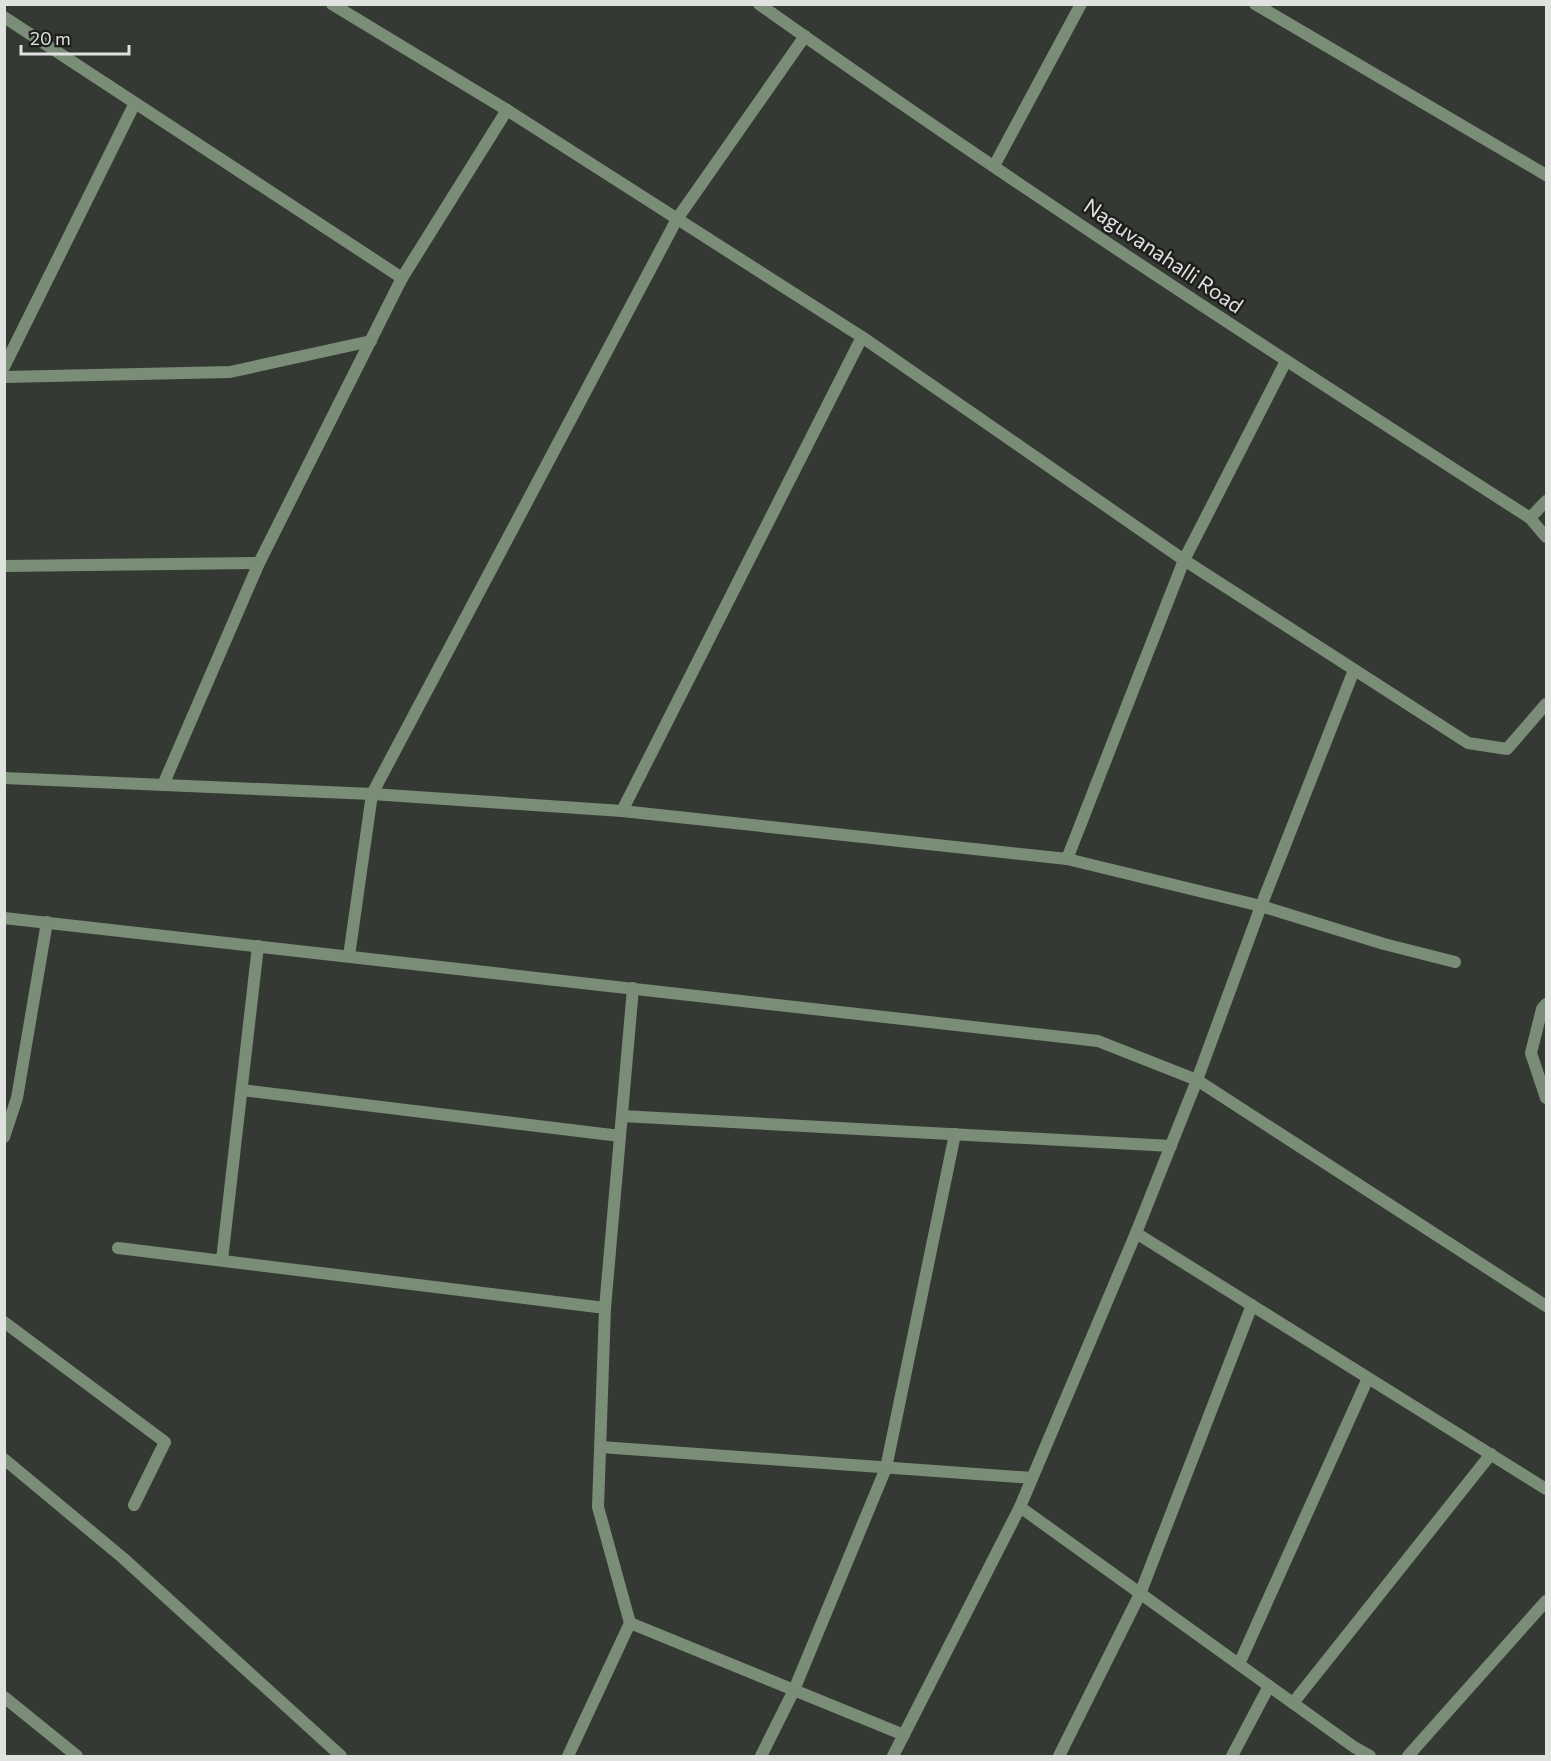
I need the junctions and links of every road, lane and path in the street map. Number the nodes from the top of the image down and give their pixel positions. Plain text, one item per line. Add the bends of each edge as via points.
1 (332, 4) edge
2 (759, 4) edge
3 (1081, 4) edge
4 (1255, 4) edge
5 (4, 17) edge
6 (805, 36) junction
7 (135, 103) junction
8 (507, 110) junction
9 (994, 166) junction
10 (1546, 175) edge
11 (677, 219) junction
12 (402, 278) junction
13 (862, 337) junction
14 (370, 341) junction
15 (1286, 360) junction
16 (4, 367) edge
17 (4, 377) edge
18 (1546, 501) edge
19 (1530, 518) junction
20 (1546, 537) edge
21 (1184, 560) junction
22 (259, 563) junction
23 (4, 566) edge
24 (1354, 669) junction
25 (1546, 704) edge
26 (4, 778) edge
27 (163, 785) junction
28 (372, 794) junction
29 (622, 811) junction
30 (1067, 859) junction
31 (1261, 906) junction
32 (4, 918) edge
33 (47, 922) junction
34 (258, 946) junction
35 (350, 956) junction
36 (1455, 962) dead end
37 (633, 988) junction
38 (1546, 1004) edge
39 (1197, 1080) junction
40 (242, 1090) junction
41 (1546, 1098) edge
42 (622, 1116) junction
43 (955, 1134) junction
44 (620, 1136) junction
45 (4, 1137) edge
46 (1171, 1146) junction
47 (1136, 1233) junction
48 (118, 1248) dead end
49 (222, 1260) junction
50 (1252, 1305) junction
51 (1546, 1306) edge
52 (605, 1308) junction
53 (4, 1322) edge
54 (1368, 1378) junction
55 (601, 1447) junction
56 (1491, 1454) junction
57 (4, 1459) edge
58 (886, 1468) junction
59 (1032, 1478) junction
60 (1546, 1489) edge
61 (134, 1505) dead end
62 (1020, 1507) junction
63 (1140, 1594) junction
64 (1546, 1601) edge
65 (630, 1623) junction
66 (1239, 1664) junction
67 (1269, 1686) junction
68 (794, 1690) junction
69 (4, 1697) edge
70 (1293, 1703) junction
71 (904, 1735) junction
72 (77, 1756) edge
73 (341, 1756) edge
74 (568, 1756) edge
75 (761, 1756) edge
76 (893, 1756) edge
77 (1059, 1756) edge
78 (1232, 1756) edge
79 (1370, 1756) edge
80 (1408, 1756) edge

1 - 8 street
2 - 6 street, Naguvanahalli Road
3 - 9 street
4 - 10 street
5 - 7 street
6 - 9 street, Naguvanahalli Road
6 - 11 street
7 - 12 street
7 - 16 street
8 - 11 street
8 - 12 street
9 - 15 street, Naguvanahalli Road
11 - 13 street
11 - 28 street
12 - 14 street
13 - 21 street
13 - 29 street
14 - 17 street via 230,372
14 - 22 street
15 - 19 street, Naguvanahalli Road
15 - 21 street
18 - 19 street
19 - 20 street, Naguvanahalli Road
21 - 24 street
21 - 30 street
22 - 23 street
22 - 27 street
24 - 25 street via 1468,743 1507,749
24 - 31 street
26 - 27 street
27 - 28 street
28 - 29 street
28 - 35 street
29 - 30 street
30 - 31 street
31 - 36 street
31 - 39 street
32 - 33 street
33 - 34 street
33 - 45 street via 17,1098
34 - 35 street
34 - 40 street
35 - 37 street
37 - 39 street via 1098,1041
37 - 42 street
38 - 41 street via 1531,1053
39 - 46 street
39 - 51 street
40 - 44 street
40 - 49 street
42 - 43 street
42 - 44 street
43 - 46 street
43 - 58 street
44 - 52 street
46 - 47 street
47 - 50 street
47 - 59 street
48 - 49 street
49 - 52 street
50 - 54 street
50 - 63 street
52 - 55 street
53 - 61 street via 165,1442
54 - 56 street
54 - 66 street
55 - 58 street
55 - 65 street via 598,1507
56 - 60 street
56 - 70 street
57 - 73 street via 123,1558
58 - 59 street
58 - 68 street
59 - 62 street
62 - 63 street
62 - 71 street
63 - 66 street
63 - 77 street
64 - 80 street
65 - 68 street
65 - 74 street
66 - 67 street
67 - 70 street
67 - 78 street
68 - 71 street
68 - 75 street
69 - 72 street
70 - 79 street
71 - 76 street

